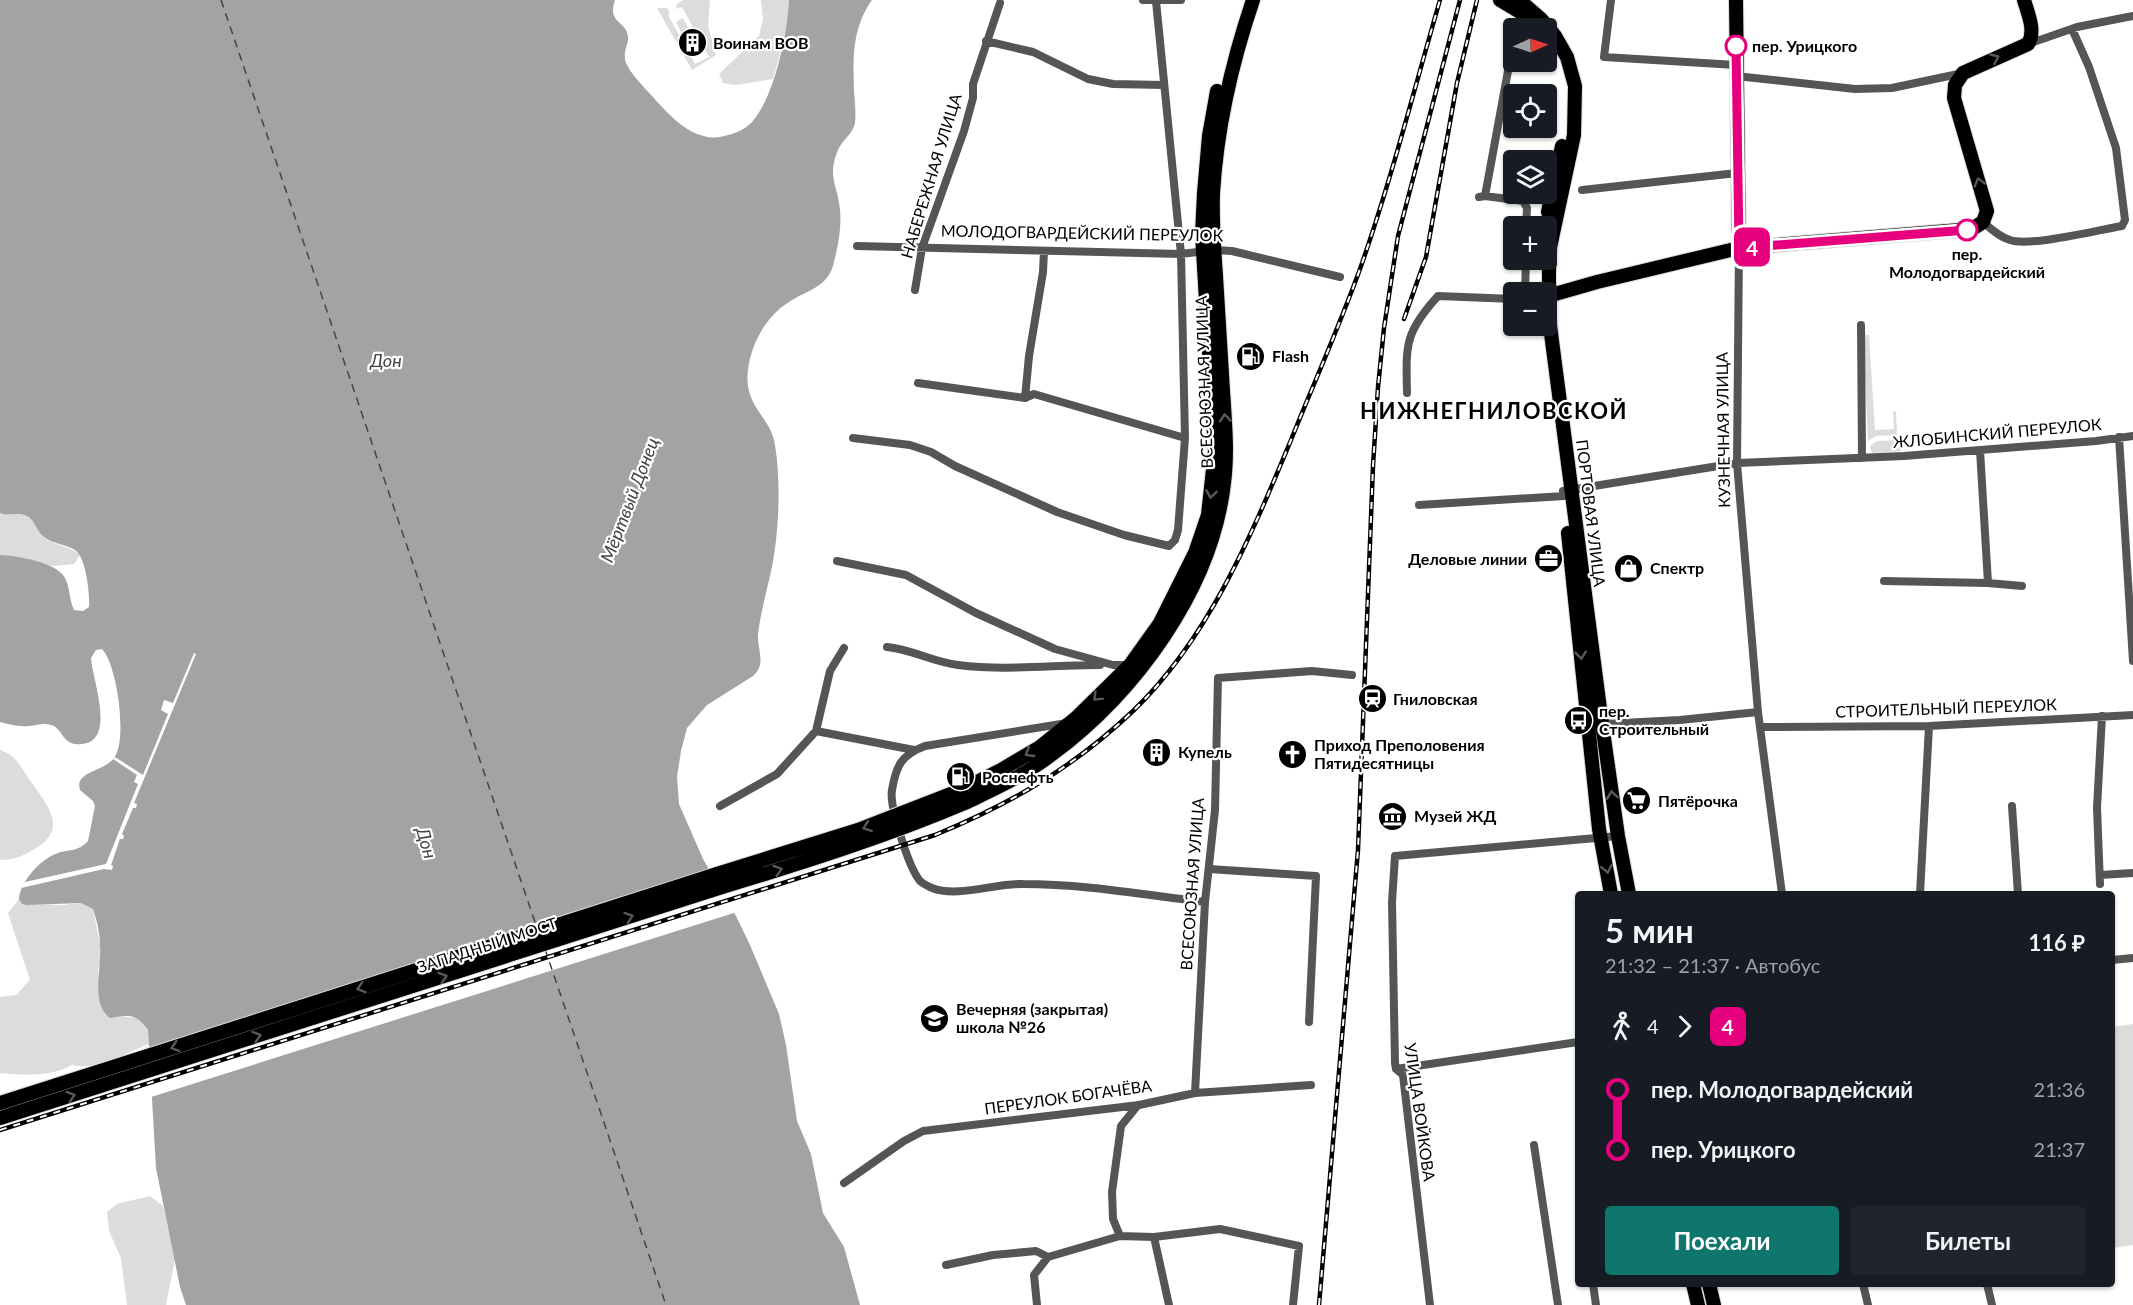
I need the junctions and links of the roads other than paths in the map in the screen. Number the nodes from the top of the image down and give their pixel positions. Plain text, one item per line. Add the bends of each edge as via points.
1 (1143, 0) edge
2 (1181, 0) edge
3 (1244, 0) edge
4 (1253, 0) edge
5 (1500, 0) edge
6 (1519, 0) edge
7 (1611, 0) edge
8 (1736, 0) edge
9 (2024, 0) edge
10 (1156, 2) junction
11 (1000, 3) dead end
12 (2133, 16) edge
13 (1526, 18) edge
14 (2073, 29) junction
15 (986, 41) junction
16 (2028, 44) junction
17 (1557, 58) edge
18 (1736, 70) junction
19 (1508, 72) edge
20 (1963, 73) junction
21 (1164, 85) junction
22 (1737, 173) junction
23 (1582, 190) dead end
24 (1527, 216) edge
25 (1547, 216) edge
26 (1983, 222) junction
27 (857, 246) dead end
28 (922, 248) junction
29 (1739, 248) junction
30 (1044, 251) junction
31 (1209, 251) junction
32 (1181, 254) junction
33 (1340, 277) dead end
34 (1545, 282) edge
35 (915, 290) dead end
36 (1557, 291) edge
37 (1503, 299) edge
38 (1861, 325) dead end
39 (1543, 336) edge
40 (1551, 336) edge
41 (918, 383) dead end
42 (1407, 393) dead end
43 (1025, 398) junction
44 (2133, 436) edge
45 (2119, 437) junction
46 (853, 438) dead end
47 (1185, 438) junction
48 (1980, 450) junction
49 (1862, 458) junction
50 (1737, 463) junction
51 (1566, 492) junction
52 (1419, 505) dead end
53 (837, 561) dead end
54 (1884, 581) dead end
55 (1988, 583) junction
56 (2022, 586) dead end
57 (886, 647) dead end
58 (844, 648) dead end
59 (2133, 661) edge
60 (1130, 664) junction
61 (1113, 665) junction
62 (1352, 675) dead end
63 (1758, 712) junction
64 (2133, 715) edge
65 (2102, 716) junction
66 (1071, 722) junction
67 (1602, 724) junction
68 (1929, 726) junction
69 (1760, 727) junction
70 (816, 730) junction
71 (1064, 736) junction
72 (914, 750) junction
73 (964, 796) junction
74 (720, 806) dead end
75 (2012, 806) dead end
76 (1618, 836) junction
77 (1601, 838) junction
78 (1209, 869) junction
79 (2133, 873) edge
80 (1610, 891) edge
81 (1628, 891) edge
82 (1782, 891) edge
83 (1920, 891) edge
84 (2018, 891) edge
85 (1205, 902) junction
86 (2133, 958) edge
87 (2115, 960) edge
88 (1309, 1022) dead end
89 (1575, 1042) edge
90 (1396, 1069) junction
91 (1311, 1086) dead end
92 (1195, 1093) junction
93 (5, 1102) edge
94 (1139, 1105) junction
95 (0, 1118) edge
96 (1534, 1145) dead end
97 (844, 1183) dead end
98 (1120, 1236) junction
99 (1154, 1237) junction
100 (1048, 1257) junction
101 (946, 1265) dead end
102 (1593, 1287) edge
103 (1694, 1287) edge
104 (1710, 1287) edge
105 (1864, 1287) edge
106 (1988, 1287) edge
107 (1037, 1305) edge
108 (1168, 1305) edge
109 (1293, 1305) edge
110 (1430, 1305) edge
111 (1558, 1305) edge
112 (1596, 1305) edge
113 (1698, 1305) edge
114 (1714, 1305) edge
115 (1868, 1305) edge
116 (1992, 1305) edge

1 - 10 street
2 - 10 street
3 - 31 main road, ВСЕСОЮЗНАЯ УЛИЦА via 1219,84 1209,136 1204,193
4 - 31 main road, ВСЕСОЮЗНАЯ УЛИЦА via 1225,97
5 - 13 main road
6 - 34 main road, ПОРТОВАЯ УЛИЦА via 1555,36 1567,57 1575,86 1574,135
7 - 18 street via 1604,57
8 - 18 main road, КУЗНЕЧНАЯ УЛИЦА
9 - 16 main road via 2032,32
10 - 21 street
11 - 15 street, НАБЕРЕЖНАЯ УЛИЦА
12 - 14 street
14 - 16 street
14 - 26 street via 2116,148 2122,226 2012,241
15 - 21 street via 1033,52 1088,79 1113,84
15 - 28 street, НАБЕРЕЖНАЯ УЛИЦА via 964,130
20 -> 16 main road
17 - 25 main road via 1567,88 1565,134
18 - 20 street via 1855,89 1892,88
18 - 22 main road, КУЗНЕЧНАЯ УЛИЦА
19 - 24 street via 1482,196 1523,201
26 -> 20 main road via 1988,211 1954,99 1954,85
21 - 32 street
22 - 23 street
22 - 29 main road, КУЗНЕЧНАЯ УЛИЦА
26 - 29 main road via 1967,230
27 - 28 street, МОЛОДОГВАРДЕЙСКИЙ ПЕРЕУЛОК
28 - 30 street, МОЛОДОГВАРДЕЙСКИЙ ПЕРЕУЛОК
28 - 35 street, НАБЕРЕЖНАЯ УЛИЦА
29 - 36 main road
29 - 50 street, КУЗНЕЧНАЯ УЛИЦА
30 - 32 street, МОЛОДОГВАРДЕЙСКИЙ ПЕРЕУЛОК
30 - 43 street
31 - 32 street, МОЛОДОГВАРДЕЙСКИЙ ПЕРЕУЛОК
31 - 33 street, МОЛОДОГВАРДЕЙСКИЙ ПЕРЕУЛОК via 1232,251
31 -> 60 main road, ВСЕСОЮЗНАЯ УЛИЦА via 1215,451 1208,515 1195,553 1160,623
71 -> 31 main road, ВСЕСОЮЗНАЯ УЛИЦА via 1085,728 1138,672 1170,628 1205,558 1219,517 1227,449
32 - 47 street
37 - 42 street via 1438,296 1419,316 1408,341
38 - 49 street
39 - 51 main road, ПОРТОВАЯ УЛИЦА
40 - 51 main road, ПОРТОВАЯ УЛИЦА
41 - 43 street
43 - 47 street via 1034,394
44 - 45 street, ЖЛОБИНСКИЙ ПЕРЕУЛОК
45 - 48 street, ЖЛОБИНСКИЙ ПЕРЕУЛОК
45 - 59 street
46 - 47 street via 931,452 1057,512 1169,546 1178,530
48 - 49 street, ЖЛОБИНСКИЙ ПЕРЕУЛОК
48 - 55 street
49 - 50 street, ЖЛОБИНСКИЙ ПЕРЕУЛОК
50 - 51 street, ЖЛОБИНСКИЙ ПЕРЕУЛОК
50 - 63 street, КУЗНЕЧНАЯ УЛИЦА
51 - 52 street, ЖЛОБИНСКИЙ ПЕРЕУЛОК
51 - 67 main road, ПОРТОВАЯ УЛИЦА
51 -> 77 main road, ПОРТОВАЯ УЛИЦА
53 - 61 street via 906,575 1055,649
54 - 55 street
55 - 56 street
57 - 61 street via 957,665
58 - 70 street via 830,671
60 - 61 street
60 -> 66 main road, ВСЕСОЮЗНАЯ УЛИЦА
62 - 78 street, ВСЕСОЮЗНАЯ УЛИЦА via 1312,671 1218,678 1215,810
63 - 67 street
63 - 69 street, КУЗНЕЧНАЯ УЛИЦА
64 - 65 street, СТРОИТЕЛЬНЫЙ ПЕРЕУЛОК
65 - 68 street, СТРОИТЕЛЬНЫЙ ПЕРЕУЛОК
65 - 79 street via 2097,808 2100,880
66 - 71 main road, ВСЕСОЮЗНАЯ УЛИЦА
66 - 72 street
76 -> 67 main road, ПОРТОВАЯ УЛИЦА
68 - 69 street, СТРОИТЕЛЬНЫЙ ПЕРЕУЛОК
68 - 83 street
69 - 82 street, КУЗНЕЧНАЯ УЛИЦА
70 - 72 street
70 - 74 street via 777,774
71 - 73 main road, ВСЕСОЮЗНАЯ УЛИЦА via 1049,757 1009,782
72 - 85 street via 895,771 891,796 908,860 921,882 950,891 1020,884 1063,885
73 -> 93 main road, ЗАПАДНЫЙ МОСТ, bridge
95 -> 73 main road, ЗАПАДНЫЙ МОСТ, bridge via 853,846 915,824
75 - 84 street
76 - 77 street
76 - 81 main road, ПОРТОВАЯ УЛИЦА
77 -> 80 main road, ПОРТОВАЯ УЛИЦА
77 - 90 street, УЛИЦА ВОЙКОВА via 1395,856 1392,902
78 - 85 street, ВСЕСОЮЗНАЯ УЛИЦА
78 - 88 street via 1316,876
85 - 92 street, ВСЕСОЮЗНАЯ УЛИЦА
86 - 87 street
89 - 90 street
90 - 110 street, УЛИЦА ВОЙКОВА via 1403,1075
91 - 92 street, ПЕРЕУЛОК БОГАЧЁВА
92 - 94 street, ПЕРЕУЛОК БОГАЧЁВА
94 - 97 street, ПЕРЕУЛОК БОГАЧЁВА via 923,1131
94 - 98 street via 1121,1126 1112,1192 1113,1219
96 - 111 street
98 - 99 street
98 - 100 street
99 - 108 street
99 - 109 street via 1220,1228 1299,1246
100 - 101 street via 1036,1251
100 - 107 street via 1034,1275
102 - 112 street
103 - 113 main road
104 - 114 main road
105 - 115 street
106 - 116 street

